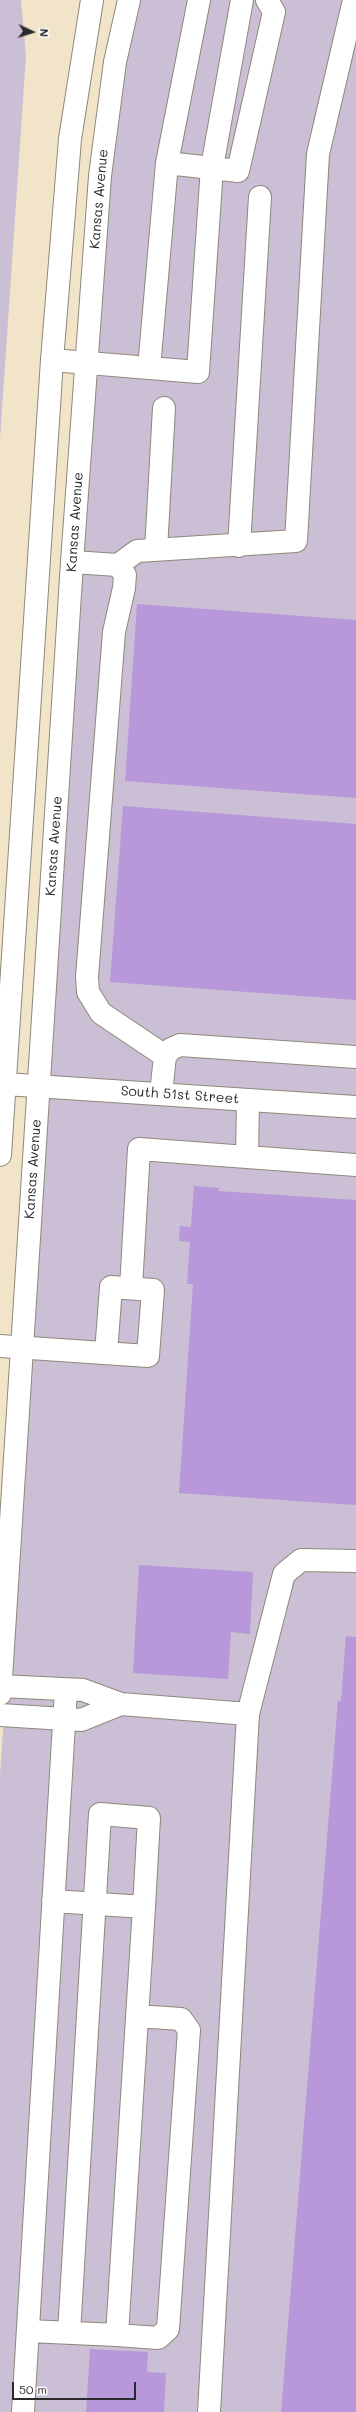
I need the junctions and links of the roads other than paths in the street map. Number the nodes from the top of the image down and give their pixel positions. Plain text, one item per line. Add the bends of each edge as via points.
1 (92, 0) edge
2 (129, 0) edge
3 (199, 0) edge
4 (242, 0) edge
5 (267, 0) edge
6 (354, 0) edge
7 (167, 163) junction
8 (212, 167) junction
9 (260, 197) dead end
10 (52, 360) junction
11 (86, 362) junction
12 (149, 368) junction
13 (164, 408) dead end
14 (239, 546) junction
15 (156, 550) junction
16 (72, 562) junction
17 (118, 565) junction
18 (165, 1056) junction
19 (356, 1057) edge
20 (5, 1084) junction
21 (38, 1086) junction
22 (161, 1094) junction
23 (248, 1100) junction
24 (356, 1107) edge
25 (0, 1155) edge
26 (246, 1157) junction
27 (356, 1165) edge
28 (130, 1288) junction
29 (11, 1346) edge
30 (106, 1353) junction
31 (356, 1561) edge
32 (0, 1686) edge
33 (66, 1690) junction
34 (0, 1694) edge
35 (121, 1704) junction
36 (248, 1714) junction
37 (0, 1715) edge
38 (65, 1720) junction
39 (53, 1901) junction
40 (94, 1904) junction
41 (144, 1907) junction
42 (137, 2016) junction
43 (28, 2330) junction
44 (69, 2333) junction
45 (117, 2336) junction
46 (23, 2412) edge
47 (209, 2412) edge

1 - 10 main road via 70,139
2 - 11 main road, Kansas Avenue via 115,62 100,176
3 - 7 main road
4 - 8 main road
5 - 8 main road via 274,12 238,171
6 - 14 main road via 318,154 296,541
7 - 8 main road
7 - 12 main road
8 - 12 main road via 198,372
9 - 14 main road
10 - 11 main road
10 - 20 main road
11 - 12 main road
11 - 16 main road, Kansas Avenue
13 - 15 main road
14 - 15 main road
15 - 17 main road via 137,551
16 - 17 main road
16 - 21 main road, Kansas Avenue
17 - 18 main road via 125,575 114,632 87,977 88,992 101,1013
18 - 19 main road via 171,1049 180,1045
18 - 22 main road
20 - 21 main road, South 51st Street
20 - 25 main road
21 - 22 main road, South 51st Street
21 - 29 main road, Kansas Avenue
22 - 23 main road, South 51st Street
23 - 24 main road, South 51st Street
23 - 26 main road
26 - 27 main road
26 - 28 main road via 139,1149
28 - 30 main road via 111,1287
28 - 30 main road via 153,1290 148,1356
29 - 30 main road
29 - 32 main road, Kansas Avenue
31 - 36 main road via 302,1560 284,1574
32 - 33 main road
32 - 34 main road, Kansas Avenue
33 - 35 main road via 83,1690
33 - 38 main road
35 - 36 main road
35 - 38 main road via 81,1720
36 - 47 main road
37 - 38 main road
38 - 39 main road
39 - 40 main road
39 - 43 main road
40 - 41 main road
40 - 41 main road via 100,1814 149,1818
40 - 44 main road
41 - 42 main road
42 - 45 main road
42 - 45 main road via 181,2019 189,2030 168,2329 158,2338
43 - 44 main road
43 - 46 main road
44 - 45 main road

